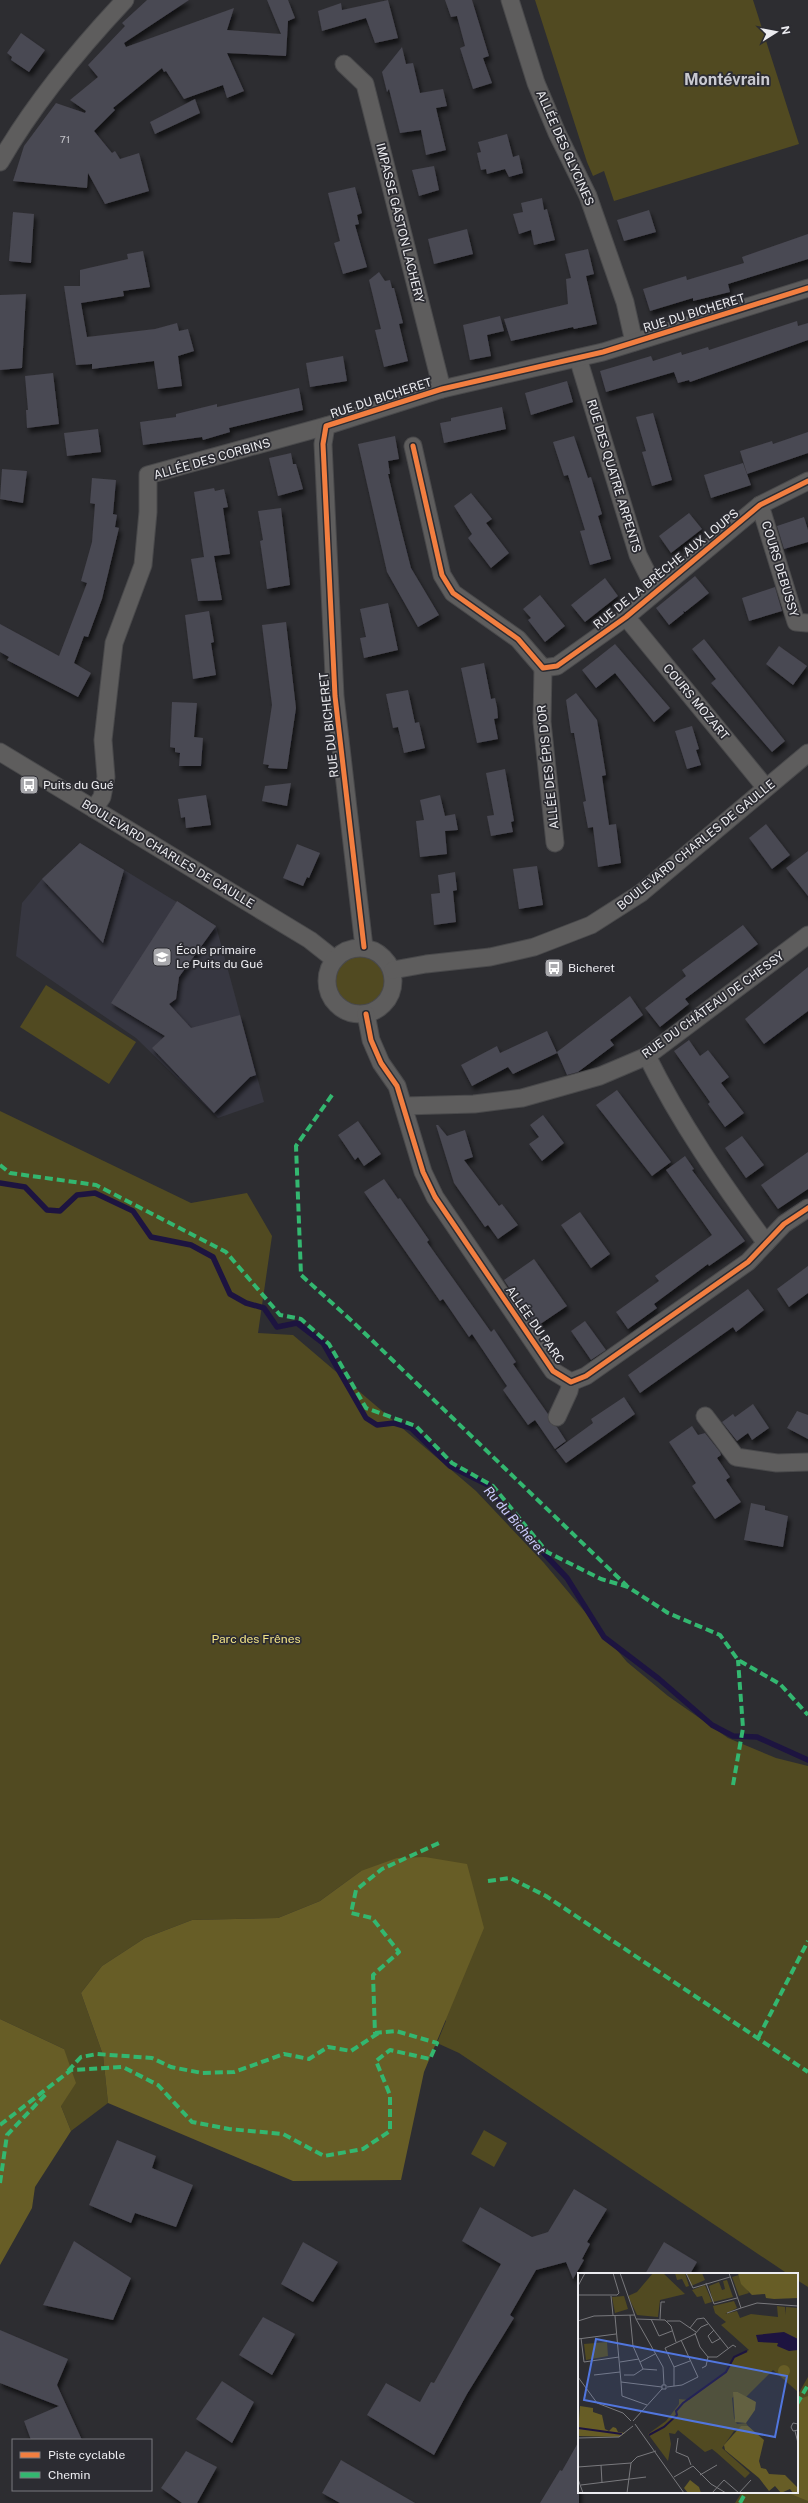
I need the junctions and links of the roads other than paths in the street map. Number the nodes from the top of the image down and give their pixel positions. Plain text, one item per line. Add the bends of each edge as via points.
1 (125, 0) edge
2 (510, 0) edge
3 (344, 64) dead end
4 (0, 162) edge
5 (808, 288) edge
6 (634, 342) junction
7 (578, 358) junction
8 (442, 389) junction
9 (326, 426) junction
10 (413, 446) dead end
11 (808, 481) edge
12 (760, 505) junction
13 (656, 591) junction
14 (626, 617) junction
15 (807, 623) edge
16 (543, 668) junction
17 (0, 752) edge
18 (808, 752) edge
19 (766, 788) junction
20 (94, 809) junction
21 (556, 843) dead end
22 (808, 935) edge
23 (364, 947) junction
24 (334, 959) junction
25 (392, 970) junction
26 (366, 1014) junction
27 (647, 1056) junction
28 (404, 1106) junction
29 (808, 1208) edge
30 (766, 1243) junction
31 (571, 1382) junction
32 (705, 1416) dead end
33 (557, 1417) dead end
34 (808, 1462) edge

1 - 4 street via 64,67
2 - 6 street, ALLÉE DES GLYCINES via 536,83 556,133 588,196 625,302
3 - 8 street, IMPASSE GASTON LACHERY via 365,84
5 - 6 street, RUE DU BICHERET
6 - 7 street, RUE DU BICHERET
7 - 8 street, RUE DU BICHERET
7 - 13 street, RUE DES QUATRE ARPENTS via 638,555
8 - 9 street, RUE DU BICHERET
9 - 20 street, ALLÉE DES CORBINS via 148,475 148,512 143,565 114,644 103,740 106,777 102,797
9 - 23 street, RUE DU BICHERET via 323,444 335,696
10 - 16 street via 442,574 453,593 518,639
11 - 12 street, RUE DE LA BRÈCHE AUX LOUPS
12 - 13 street, RUE DE LA BRÈCHE AUX LOUPS
12 - 15 street, COURS DEBUSSY via 796,622
13 - 14 street, RUE DE LA BRÈCHE AUX LOUPS
14 - 16 street, RUE DE LA BRÈCHE AUX LOUPS via 557,666
14 - 19 street, COURS MOZART
16 - 21 street, ALLÉE DES ÉPIS D'OR via 542,722
17 - 20 street, BOULEVARD CHARLES DE GAULLE
18 - 19 street, BOULEVARD CHARLES DE GAULLE
19 - 25 street, BOULEVARD CHARLES DE GAULLE via 641,893 591,924 534,946 490,957
20 - 24 street, BOULEVARD CHARLES DE GAULLE via 310,940
22 - 27 street, RUE DU CHÂTEAU DE CHESSY
23 - 24 street via 353,948
23 - 25 street via 382,954
24 - 26 street via 328,971 327,984 331,997 340,1008 352,1014
25 - 26 street via 394,985 389,999 379,1009
26 - 28 street, ALLÉE DU PARC via 381,1063 397,1086
27 - 28 street, RUE DU CHÂTEAU DE CHESSY via 600,1076 522,1098 474,1104
27 - 30 street via 672,1105 700,1151
28 - 31 street, ALLÉE DU PARC via 423,1172 435,1197 553,1371
29 - 30 street via 784,1224
30 - 31 street via 748,1262 586,1376
31 - 33 street
32 - 34 street via 736,1458 777,1463

